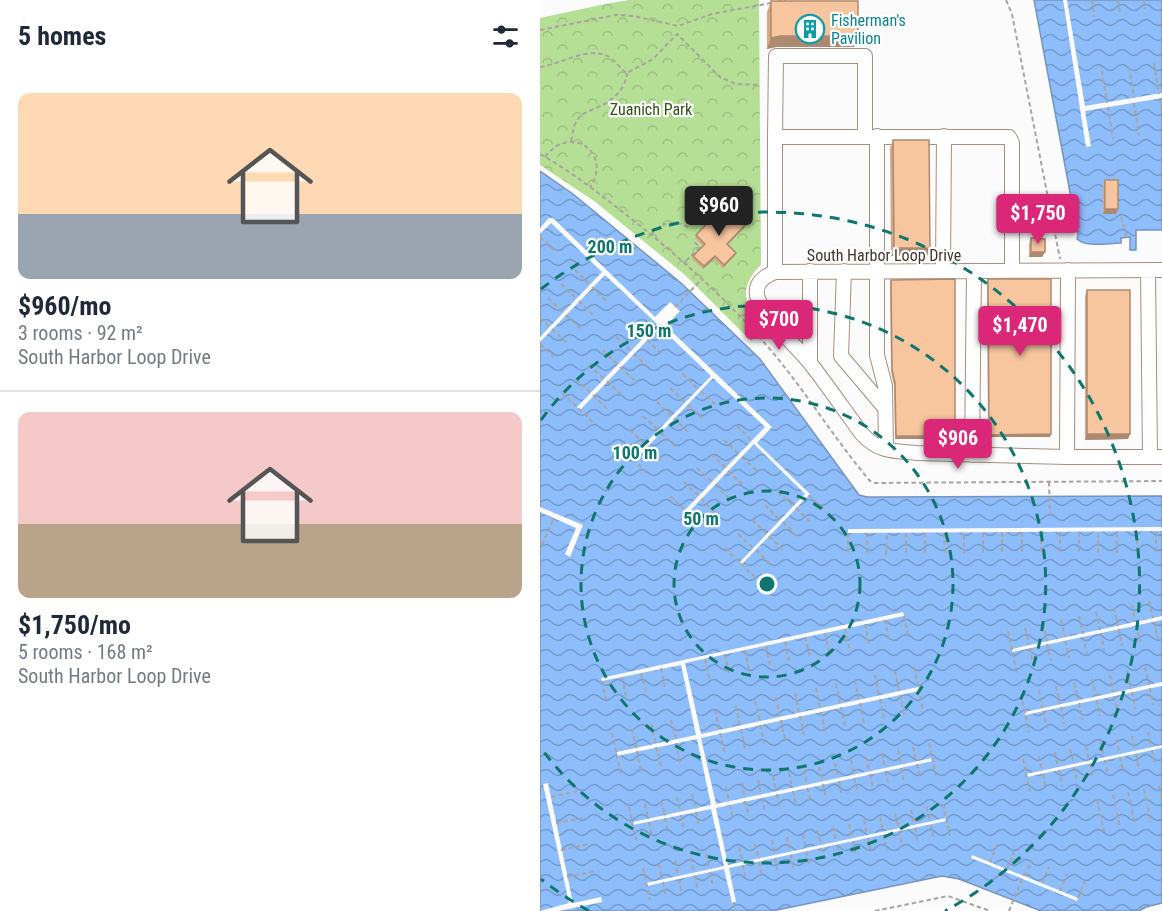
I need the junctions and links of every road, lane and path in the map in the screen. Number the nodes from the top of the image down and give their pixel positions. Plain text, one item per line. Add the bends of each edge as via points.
1 (786, 0) edge
2 (1006, 0) edge
3 (1092, 0) edge
4 (1118, 0) edge
5 (1144, 0) edge
6 (1145, 9) dead end
7 (1120, 13) dead end
8 (1094, 17) dead end
9 (678, 26) junction
10 (540, 30) edge
11 (677, 34) junction
12 (1154, 63) dead end
13 (540, 67) edge
14 (1128, 67) dead end
15 (1102, 71) dead end
16 (627, 73) junction
17 (760, 85) dead end
18 (1159, 94) dead end
19 (1134, 98) dead end
20 (1160, 98) dead end
21 (1107, 103) dead end
22 (1134, 103) dead end
23 (1108, 107) dead end
24 (1162, 113) edge
25 (1139, 135) dead end
26 (871, 136) junction
27 (944, 136) junction
28 (775, 137) junction
29 (1113, 140) dead end
30 (571, 141) junction
31 (545, 157) dead end
32 (590, 187) dead end
33 (1121, 217) dead end
34 (689, 228) dead end
35 (651, 235) dead end
36 (540, 237) edge
37 (1127, 238) dead end
38 (692, 240) dead end
39 (554, 250) dead end
40 (685, 262) dead end
41 (575, 270) dead end
42 (1064, 270) junction
43 (1155, 270) edge
44 (810, 271) junction
45 (844, 271) junction
46 (878, 271) junction
47 (943, 271) junction
48 (974, 271) junction
49 (1012, 271) junction
50 (775, 272) junction
51 (702, 279) dead end
52 (561, 284) dead end
53 (548, 298) dead end
54 (607, 302) dead end
55 (675, 307) dead end
56 (594, 315) dead end
57 (540, 318) edge
58 (629, 323) dead end
59 (581, 329) dead end
60 (616, 337) dead end
61 (567, 343) dead end
62 (540, 344) edge
63 (603, 351) dead end
64 (662, 354) dead end
65 (554, 357) dead end
66 (810, 363) junction
67 (589, 365) dead end
68 (649, 368) dead end
69 (683, 374) dead end
70 (576, 379) dead end
71 (636, 382) dead end
72 (670, 388) dead end
73 (562, 393) dead end
74 (622, 396) dead end
75 (657, 402) dead end
76 (716, 405) dead end
77 (885, 408) junction
78 (609, 410) dead end
79 (643, 416) dead end
80 (703, 419) dead end
81 (595, 424) dead end
82 (737, 426) dead end
83 (630, 430) dead end
84 (689, 433) dead end
85 (724, 440) dead end
86 (752, 441) dead end
87 (616, 444) dead end
88 (676, 447) dead end
89 (885, 449) junction
90 (711, 454) dead end
91 (972, 455) junction
92 (1067, 457) junction
93 (1156, 457) edge
94 (662, 461) dead end
95 (697, 468) dead end
96 (757, 471) dead end
97 (649, 475) dead end
98 (684, 482) dead end
99 (1049, 482) dead end
100 (743, 485) dead end
101 (778, 492) dead end
102 (809, 495) dead end
103 (670, 496) dead end
104 (730, 499) dead end
105 (765, 505) dead end
106 (824, 509) dead end
107 (716, 513) dead end
108 (1050, 515) dead end
109 (554, 518) dead end
110 (752, 520) dead end
111 (811, 523) dead end
112 (703, 527) dead end
113 (1137, 531) dead end
114 (983, 532) dead end
115 (1002, 532) dead end
116 (1022, 532) dead end
117 (1041, 532) dead end
118 (1060, 532) dead end
119 (1079, 532) dead end
120 (1098, 532) dead end
121 (1117, 532) dead end
122 (1156, 532) dead end
123 (848, 533) dead end
124 (867, 533) dead end
125 (886, 533) dead end
126 (906, 533) dead end
127 (925, 533) dead end
128 (944, 533) dead end
129 (964, 533) dead end
130 (738, 534) dead end
131 (798, 537) dead end
132 (542, 545) dead end
133 (725, 548) dead end
134 (784, 551) dead end
135 (1156, 552) dead end
136 (1041, 553) dead end
137 (1060, 553) dead end
138 (1079, 553) dead end
139 (1098, 553) dead end
140 (1117, 553) dead end
141 (1137, 553) dead end
142 (906, 554) dead end
143 (925, 554) dead end
144 (945, 554) dead end
145 (964, 554) dead end
146 (983, 554) dead end
147 (1002, 554) dead end
148 (1022, 554) dead end
149 (848, 555) dead end
150 (867, 555) dead end
151 (886, 555) dead end
152 (771, 565) dead end
153 (757, 579) dead end
154 (1149, 601) dead end
155 (1132, 605) dead end
156 (1114, 608) dead end
157 (1096, 612) dead end
158 (904, 616) dead end
159 (1079, 616) dead end
160 (885, 620) dead end
161 (1061, 620) dead end
162 (865, 624) dead end
163 (1043, 624) dead end
164 (1025, 627) dead end
165 (845, 628) dead end
166 (1008, 631) dead end
167 (825, 633) dead end
168 (908, 636) dead end
169 (806, 637) dead end
170 (1158, 639) dead end
171 (889, 640) dead end
172 (785, 642) dead end
173 (1140, 642) dead end
174 (869, 644) dead end
175 (766, 646) dead end
176 (1122, 646) dead end
177 (849, 648) dead end
178 (745, 650) dead end
179 (1104, 650) dead end
180 (830, 652) dead end
181 (725, 654) dead end
182 (1087, 654) dead end
183 (810, 657) dead end
184 (1069, 657) dead end
185 (705, 659) dead end
186 (789, 661) dead end
187 (1051, 661) dead end
188 (770, 665) dead end
189 (1033, 665) dead end
190 (914, 667) dead end
191 (661, 668) dead end
192 (1145, 668) dead end
193 (1016, 669) dead end
194 (749, 670) dead end
195 (895, 671) dead end
196 (1128, 671) dead end
197 (641, 673) dead end
198 (729, 674) dead end
199 (875, 675) dead end
200 (1110, 675) dead end
201 (621, 677) dead end
202 (710, 678) dead end
203 (1092, 679) dead end
204 (855, 680) dead end
205 (602, 681) dead end
206 (1074, 683) dead end
207 (836, 684) dead end
208 (1056, 686) dead end
209 (665, 688) dead end
210 (816, 688) dead end
211 (1039, 690) dead end
212 (646, 692) dead end
213 (795, 693) dead end
214 (1021, 694) dead end
215 (626, 696) dead end
216 (776, 697) dead end
217 (606, 700) dead end
218 (755, 702) dead end
219 (1153, 705) dead end
220 (736, 706) dead end
221 (1135, 709) dead end
222 (715, 710) dead end
223 (923, 710) dead end
224 (1118, 713) dead end
225 (904, 714) dead end
226 (1100, 716) dead end
227 (884, 718) dead end
228 (671, 720) dead end
229 (1082, 720) dead end
230 (864, 723) dead end
231 (651, 724) dead end
232 (1064, 724) dead end
233 (845, 727) dead end
234 (1047, 728) dead end
235 (632, 729) dead end
236 (825, 731) dead end
237 (1029, 732) dead end
238 (1148, 732) dead end
239 (612, 733) dead end
240 (804, 736) dead end
241 (1132, 736) dead end
242 (1116, 739) dead end
243 (785, 740) dead end
244 (1101, 742) dead end
245 (929, 743) dead end
246 (765, 744) dead end
247 (1086, 746) dead end
248 (913, 747) dead end
249 (745, 748) dead end
250 (1071, 749) dead end
251 (897, 750) dead end
252 (1055, 752) dead end
253 (725, 753) dead end
254 (882, 753) dead end
255 (1039, 756) dead end
256 (866, 757) dead end
257 (1023, 759) dead end
258 (850, 760) dead end
259 (680, 762) dead end
260 (835, 763) dead end
261 (1155, 765) dead end
262 (661, 766) dead end
263 (819, 767) dead end
264 (1139, 768) dead end
265 (804, 770) dead end
266 (641, 771) dead end
267 (1124, 772) dead end
268 (789, 773) dead end
269 (621, 775) dead end
270 (1108, 775) dead end
271 (773, 776) dead end
272 (936, 776) dead end
273 (920, 779) dead end
274 (1093, 779) dead end
275 (758, 780) dead end
276 (1077, 782) dead end
277 (742, 783) dead end
278 (904, 783) dead end
279 (889, 786) dead end
280 (1062, 786) dead end
281 (1159, 786) dead end
282 (726, 787) dead end
283 (873, 789) dead end
284 (1046, 789) dead end
285 (1144, 789) dead end
286 (578, 791) dead end
287 (858, 792) dead end
288 (1030, 792) dead end
289 (1128, 792) dead end
290 (692, 794) dead end
291 (1113, 795) dead end
292 (842, 796) dead end
293 (550, 797) dead end
294 (677, 797) dead end
295 (826, 799) dead end
296 (1097, 799) dead end
297 (1162, 800) edge
298 (662, 801) dead end
299 (811, 802) dead end
300 (645, 804) dead end
301 (943, 804) dead end
302 (796, 806) dead end
303 (629, 807) dead end
304 (927, 807) dead end
305 (780, 809) dead end
306 (911, 810) dead end
307 (765, 812) dead end
308 (895, 814) dead end
309 (748, 816) dead end
310 (880, 817) dead end
311 (584, 818) dead end
312 (733, 819) dead end
313 (864, 820) dead end
314 (1151, 822) dead end
315 (556, 824) dead end
316 (849, 824) dead end
317 (1135, 825) dead end
318 (699, 826) dead end
319 (833, 827) dead end
320 (1120, 828) dead end
321 (684, 830) dead end
322 (818, 830) dead end
323 (1104, 832) dead end
324 (668, 833) dead end
325 (803, 834) dead end
326 (950, 836) dead end
327 (652, 837) dead end
328 (787, 837) dead end
329 (636, 840) dead end
330 (771, 840) dead end
331 (934, 840) dead end
332 (918, 843) dead end
333 (589, 844) dead end
334 (755, 844) dead end
335 (997, 845) dead end
336 (902, 846) dead end
337 (740, 847) dead end
338 (561, 850) dead end
339 (886, 850) dead end
340 (1014, 852) dead end
341 (871, 853) dead end
342 (706, 854) dead end
343 (856, 856) dead end
344 (691, 858) dead end
345 (840, 860) dead end
346 (1032, 860) dead end
347 (675, 861) dead end
348 (990, 862) dead end
349 (824, 863) dead end
350 (659, 864) dead end
351 (810, 866) dead end
352 (1049, 867) dead end
353 (643, 868) dead end
354 (1007, 869) dead end
355 (794, 870) dead end
356 (595, 871) dead end
357 (778, 873) dead end
358 (1067, 874) dead end
359 (762, 876) dead end
360 (567, 877) dead end
361 (746, 880) dead end
362 (1085, 881) dead end
363 (1042, 884) dead end
364 (713, 887) dead end
365 (698, 890) dead end
366 (1060, 891) dead end
367 (682, 893) dead end
368 (666, 897) dead end
369 (1078, 898) dead end
370 (650, 900) dead end
371 (734, 902) dead end
372 (735, 911) edge
373 (875, 911) edge
374 (990, 911) edge
375 (1009, 911) edge

1 - 9 path via 712,14
2 - 42 path
3 - 8 path
4 - 7 path
5 - 6 path
9 - 10 path via 616,15
9 - 11 path
11 - 16 path via 653,59
11 - 17 path via 720,77 736,84
12 - 18 path
13 - 16 path via 597,54 609,57
14 - 19 path
15 - 21 path
16 - 30 path via 618,94 578,118
20 - 24 path
22 - 25 path
23 - 29 path
26 - 27 street
26 - 28 street
26 - 28 street via 865,56 776,56
26 - 46 street
27 - 47 street
27 - 49 street via 1010,139
28 - 50 street
30 - 31 path via 558,145
30 - 32 path via 583,145 595,157 596,175
33 - 37 path
34 - 35 path via 670,222
36 - 39 path
38 - 40 path via 700,247
41 - 54 path
42 - 43 street, South Harbor Loop Drive
42 - 49 street, South Harbor Loop Drive
42 - 92 street
43 - 93 street
44 - 45 street, South Harbor Loop Drive
44 - 50 street, South Harbor Loop Drive
44 - 66 street
45 - 46 street, South Harbor Loop Drive
45 - 77 street via 842,356
46 - 47 street, South Harbor Loop Drive
46 - 77 street via 877,355 885,386
47 - 48 street, South Harbor Loop Drive
48 - 49 street, South Harbor Loop Drive
48 - 91 street
50 - 66 street via 760,280 758,299
51 - 55 path
52 - 56 path
53 - 59 path
57 - 61 path
58 - 64 path
60 - 68 path
62 - 65 path
63 - 71 path
66 - 89 street via 862,434
67 - 74 path
69 - 76 path
70 - 78 path
72 - 80 path
73 - 81 path
75 - 84 path
77 - 89 street
79 - 88 path
82 - 86 path
83 - 94 path
85 - 96 path
87 - 97 path
89 - 91 street
90 - 100 path
91 - 92 street
92 - 93 street
95 - 104 path
98 - 107 path
99 - 108 path
101 - 111 path
102 - 106 path
103 - 112 path
105 - 131 path
109 - 132 path
110 - 134 path
113 - 141 path
114 - 146 path
115 - 147 path
116 - 148 path
117 - 136 path
118 - 137 path
119 - 138 path
120 - 139 path
121 - 140 path
122 - 135 path
123 - 149 path
124 - 150 path
125 - 151 path
126 - 142 path
127 - 143 path
128 - 144 path
129 - 145 path
130 - 152 path
133 - 153 path
154 - 170 path
155 - 173 path
156 - 176 path
157 - 179 path
158 - 168 path
159 - 182 path
160 - 171 path
161 - 184 path
162 - 174 path
163 - 187 path
164 - 189 path
165 - 177 path
166 - 193 path
167 - 180 path
169 - 183 path
172 - 186 path
175 - 188 path
178 - 194 path
181 - 198 path
185 - 202 path
190 - 223 path
191 - 209 path
192 - 219 path
195 - 225 path
196 - 221 path
197 - 212 path
199 - 227 path
200 - 224 path
201 - 215 path
203 - 226 path
204 - 230 path
205 - 217 path
206 - 229 path
207 - 233 path
208 - 232 path
210 - 236 path
211 - 234 path
213 - 240 path
214 - 237 path
216 - 243 path
218 - 246 path
220 - 249 path
222 - 253 path
228 - 259 path
231 - 262 path
235 - 266 path
238 - 261 path
239 - 269 path
241 - 264 path
242 - 267 path
244 - 270 path
245 - 272 path
247 - 274 path
248 - 273 path
250 - 276 path
251 - 278 path
252 - 280 path
254 - 279 path
255 - 284 path
256 - 283 path
257 - 288 path
258 - 287 path
260 - 292 path
263 - 295 path
265 - 299 path
268 - 302 path
271 - 305 path
275 - 307 path
277 - 309 path
281 - 297 path
282 - 312 path
285 - 314 path
286 - 293 path
289 - 317 path
290 - 318 path
291 - 320 path
294 - 321 path
296 - 323 path
298 - 324 path
300 - 327 path
301 - 326 path
303 - 329 path
304 - 331 path
306 - 332 path
308 - 336 path
310 - 339 path
311 - 315 path
313 - 341 path
316 - 343 path
319 - 345 path
322 - 349 path
325 - 351 path
328 - 355 path
330 - 357 path
333 - 338 path
334 - 359 path
335 - 348 path
337 - 361 path
340 - 354 path
342 - 364 path
344 - 365 path
346 - 375 path
347 - 367 path
350 - 368 path
352 - 363 path
353 - 370 path
356 - 360 path
358 - 366 path
362 - 369 path
371 - 372 path
373 - 374 path via 948,896

